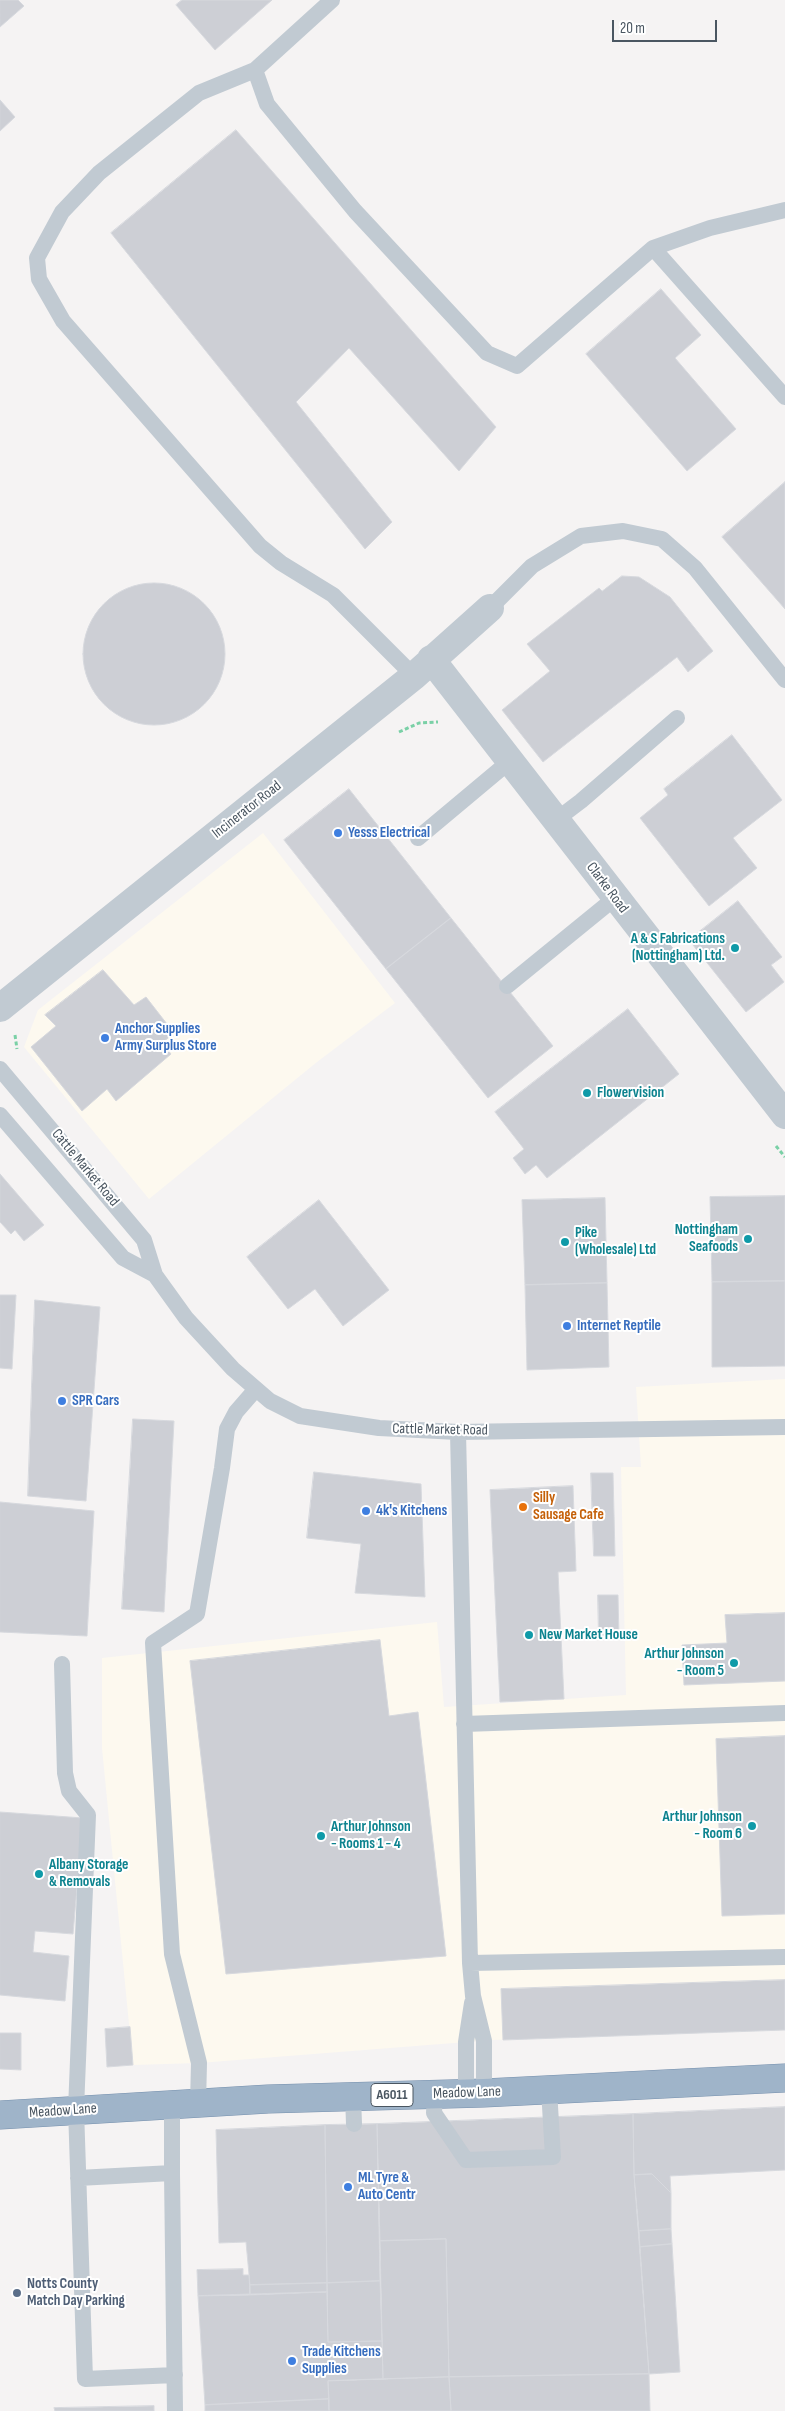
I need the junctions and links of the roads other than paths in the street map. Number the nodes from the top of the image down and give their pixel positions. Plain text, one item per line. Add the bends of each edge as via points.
1 (332, 0) edge
2 (255, 70) junction
3 (785, 210) edge
4 (653, 248) junction
5 (785, 397) edge
6 (490, 608) joint
7 (422, 668) junction
8 (785, 680) edge
9 (678, 718) dead end
10 (510, 761) junction
11 (556, 820) junction
12 (418, 838) dead end
13 (615, 898) junction
14 (507, 986) dead end
15 (10, 1017) edge
16 (0, 1069) edge
17 (785, 1115) edge
18 (0, 1116) edge
19 (155, 1275) junction
20 (256, 1389) junction
21 (785, 1426) edge
22 (458, 1432) junction
23 (62, 1664) dead end
24 (785, 1713) edge
25 (464, 1724) junction
26 (785, 1957) edge
27 (470, 1964) junction
28 (785, 2078) edge
29 (549, 2089) junction
30 (435, 2093) junction
31 (475, 2093) junction
32 (353, 2096) junction
33 (185, 2104) junction
34 (76, 2110) junction
35 (0, 2115) edge
36 (354, 2124) dead end
37 (172, 2172) junction
38 (78, 2178) junction
39 (175, 2375) junction
40 (176, 2411) edge

1 - 2 lane
2 - 4 lane via 267,104 355,212 487,353 517,366
2 - 7 lane via 199,93 99,173 62,212 42,246 37,258 39,279 63,321 98,364 260,546 288,568 333,595
3 - 4 lane via 710,228
4 - 5 lane
6 - 7 street, Incinerator Road
6 - 8 lane via 532,566 581,536 623,531 662,539 695,568
7 - 10 street, Clarke Road
7 - 15 street, Incinerator Road
9 - 11 lane
10 - 11 street, Clarke Road
10 - 12 lane
11 - 13 street, Clarke Road
13 - 14 lane
13 - 17 street, Clarke Road
16 - 19 lane, Cattle Market Road via 144,1240
18 - 19 lane, Cattle Market Road via 123,1258
19 - 20 lane, Cattle Market Road via 186,1318
20 - 22 lane, Cattle Market Road via 270,1401 300,1416 379,1428
20 - 33 lane via 236,1412 227,1430 197,1614 153,1643 172,1954 199,2063
21 - 22 lane, Cattle Market Road
22 - 25 lane
23 - 34 lane via 66,1773 69,1790 88,1815
24 - 25 lane
25 - 27 lane
26 - 27 lane
27 - 31 lane via 473,1996 466,2042
28 - 29 highway, Meadow Lane / A6011
29 - 30 lane via 553,2157 466,2160 434,2113
29 - 31 highway, Meadow Lane / A6011
30 - 31 highway, Meadow Lane / A6011
30 - 32 highway, Meadow Lane / A6011
32 - 33 highway, Meadow Lane / A6011
32 - 36 lane
33 - 34 highway, Meadow Lane / A6011
33 - 37 lane
34 - 35 highway, Meadow Lane / A6011
34 - 38 lane
37 - 38 lane
37 - 39 lane
38 - 39 lane via 85,2379
39 - 40 lane

